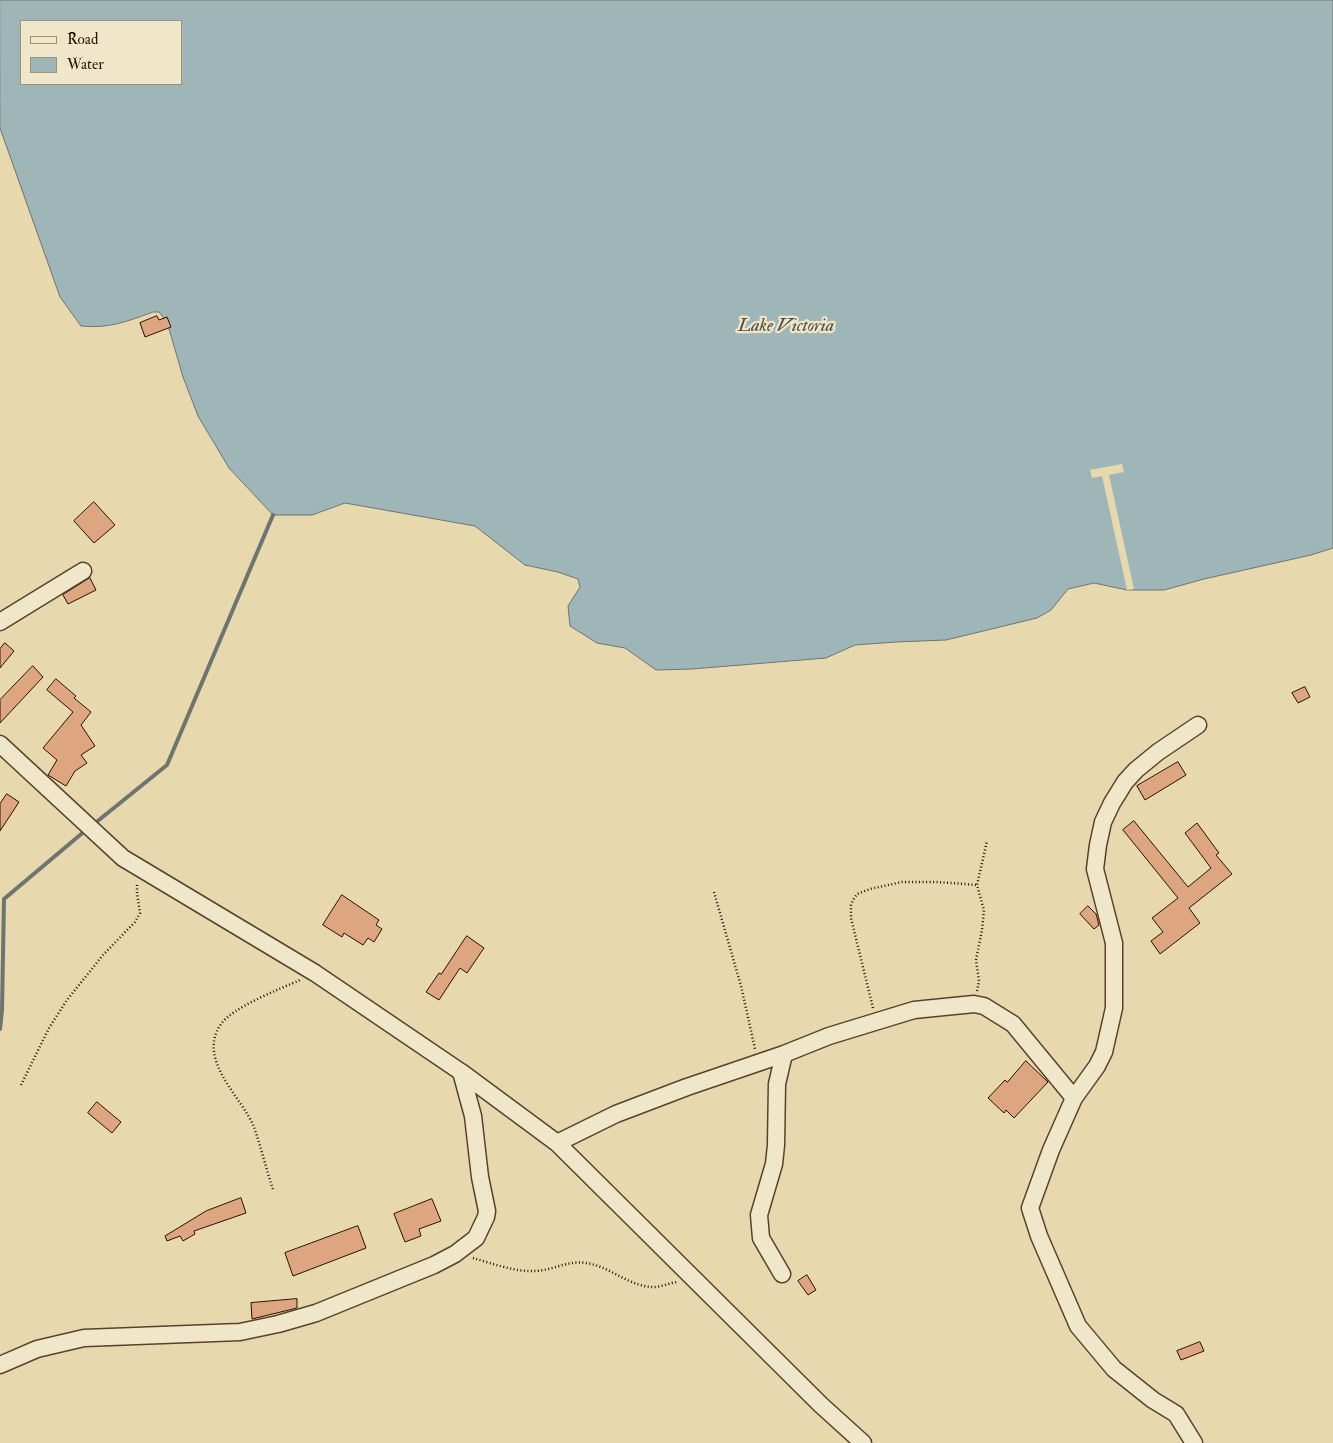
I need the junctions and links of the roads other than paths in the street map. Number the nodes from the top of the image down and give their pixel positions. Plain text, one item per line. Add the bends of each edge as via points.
1 (83, 571) dead end
2 (0, 622) edge
3 (1198, 725) dead end
4 (2, 749) edge
5 (784, 1054) junction
6 (461, 1072) junction
7 (1074, 1098) junction
8 (557, 1143) junction
9 (782, 1274) dead end
10 (0, 1365) edge
11 (863, 1443) edge
12 (1194, 1443) edge

1 - 2 street
3 - 7 street via 1158,752 1124,782 1103,822 1094,869 1116,954 1114,1008 1104,1052
4 - 6 street via 123,858 315,972
5 - 7 street via 829,1036 914,1010 974,1004 984,1006 1013,1024
5 - 8 street via 616,1114
5 - 9 street via 777,1084 774,1164 758,1215 761,1238
6 - 8 street
6 - 10 street via 473,1116 486,1217 476,1238 455,1254 316,1313 278,1324 240,1332 84,1338 37,1350
7 - 12 street via 1030,1208 1039,1236 1078,1326 1114,1369 1152,1400 1176,1414
8 - 11 street

